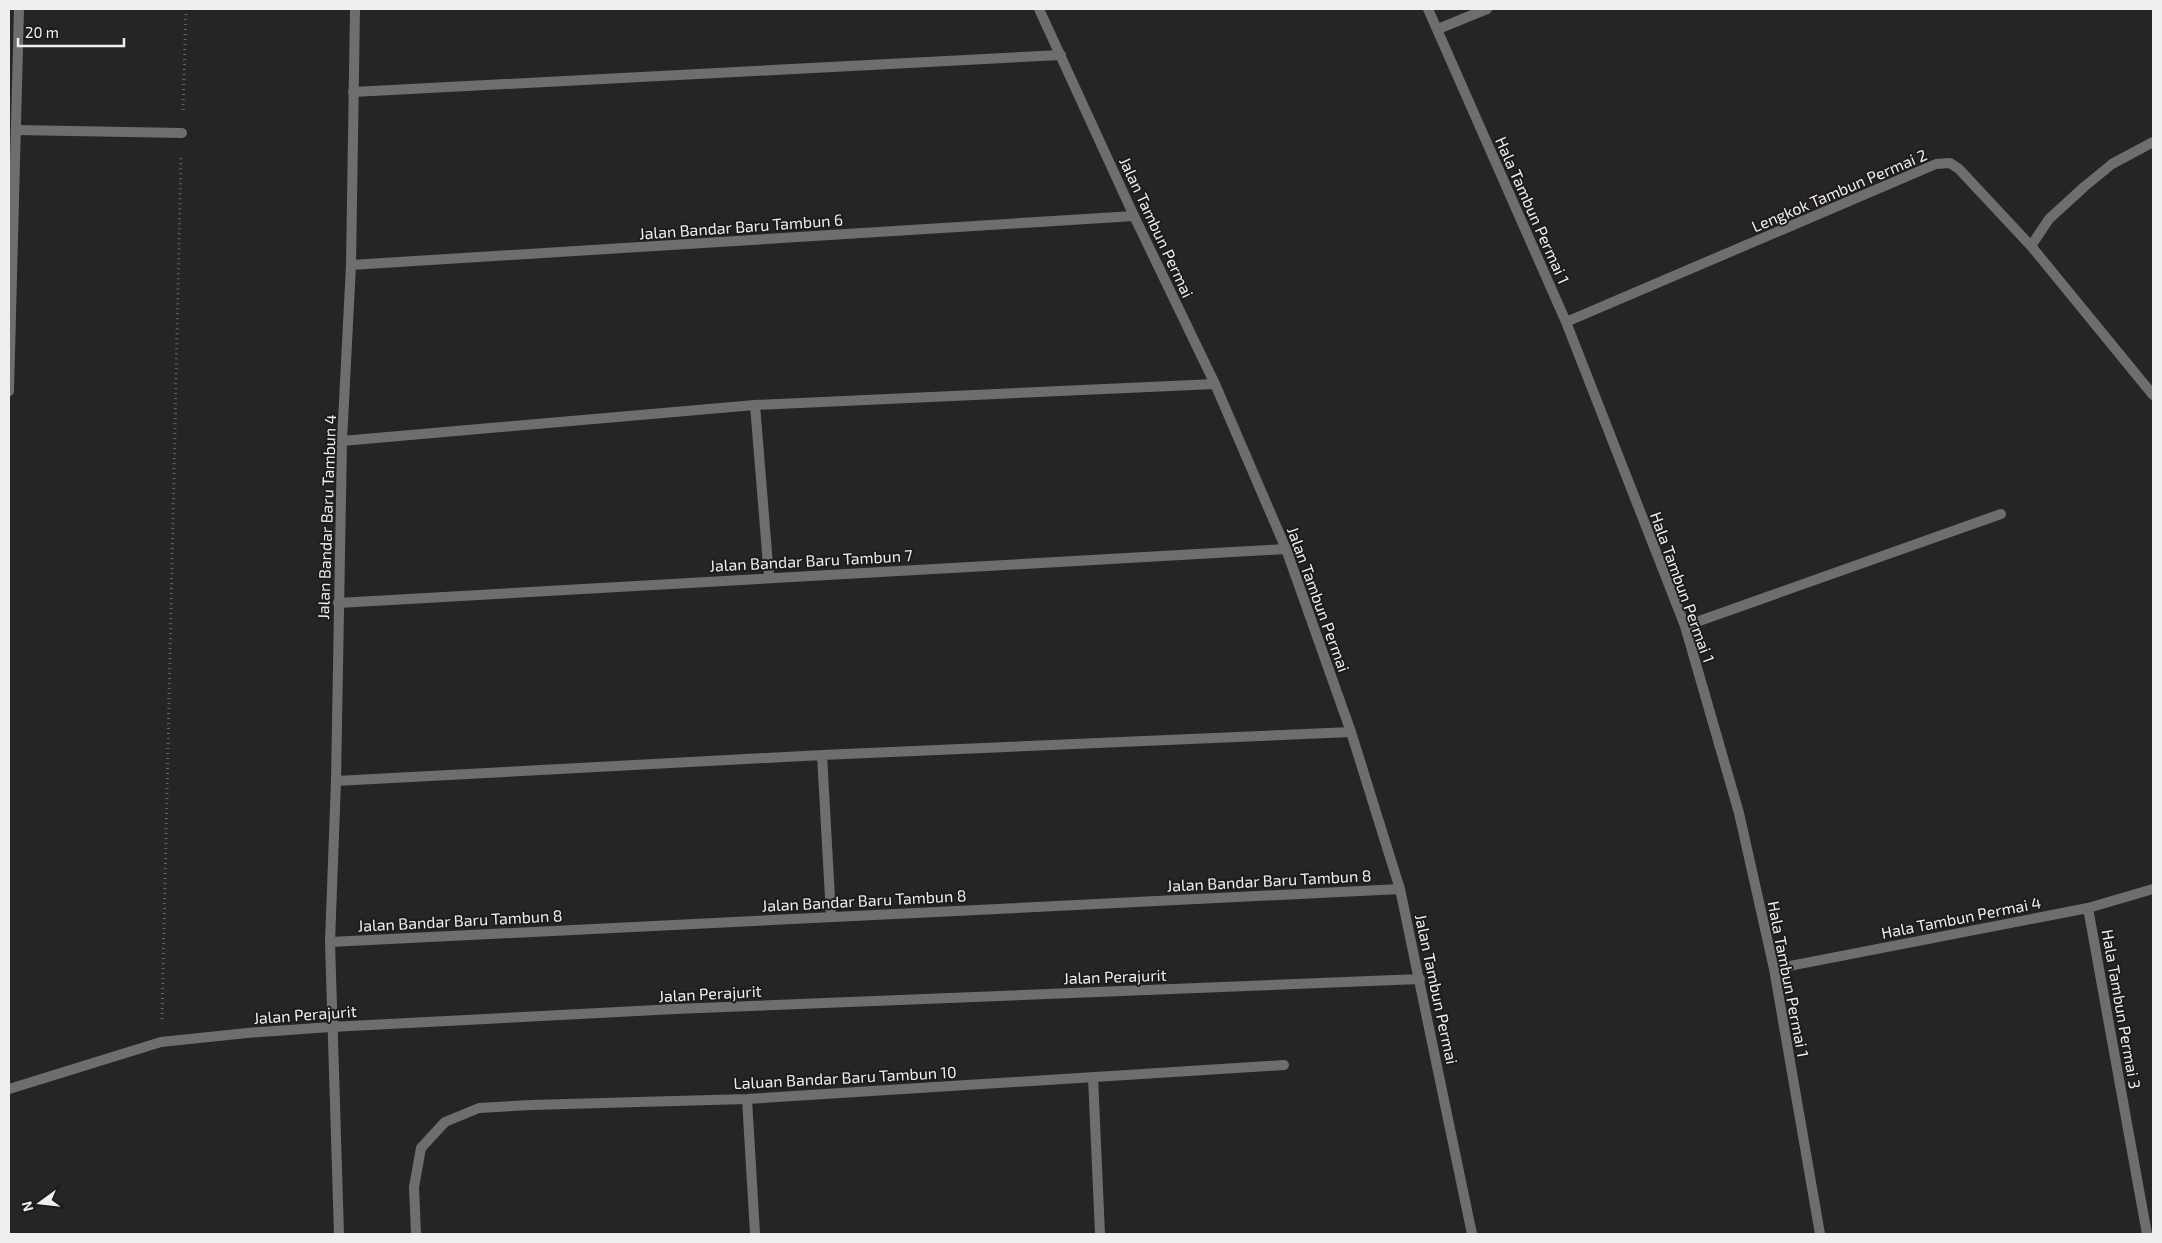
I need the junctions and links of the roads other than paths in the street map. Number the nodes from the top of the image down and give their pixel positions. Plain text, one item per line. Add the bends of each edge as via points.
1 (19, 9) edge
2 (355, 9) edge
3 (1039, 9) edge
4 (1428, 9) edge
5 (1487, 9) edge
6 (1438, 30) junction
7 (1061, 55) junction
8 (354, 92) junction
9 (16, 130) junction
10 (182, 133) road end
11 (2153, 142) edge
12 (1134, 216) junction
13 (2031, 246) junction
14 (350, 265) junction
15 (1566, 322) junction
16 (1215, 384) junction
17 (9, 391) edge
18 (2153, 395) edge
19 (756, 405) junction
20 (342, 441) junction
21 (2002, 514) dead end
22 (1286, 549) junction
23 (769, 577) junction
24 (338, 603) junction
25 (1685, 626) junction
26 (1351, 732) junction
27 (822, 755) junction
28 (336, 781) junction
29 (1400, 889) junction
30 (2153, 889) edge
31 (2088, 908) junction
32 (830, 916) junction
33 (330, 942) junction
34 (1774, 969) junction
35 (1420, 978) junction
36 (332, 1027) junction
37 (1284, 1065) dead end
38 (1093, 1077) junction
39 (9, 1089) edge
40 (748, 1099) junction
41 (339, 1234) edge
42 (416, 1234) edge
43 (755, 1234) edge
44 (1100, 1234) edge
45 (1472, 1234) edge
46 (1820, 1234) edge
47 (2147, 1234) edge

1 - 9 street
2 - 8 street, Jalan Bandar Baru Tambun 4
3 - 7 street, Jalan Tambun Permai
4 - 6 street, Hala Tambun Permai 1
5 - 6 street
6 - 15 street, Hala Tambun Permai 1
7 - 8 street
7 - 12 street, Jalan Tambun Permai
8 - 14 street, Jalan Bandar Baru Tambun 4
9 - 10 street
9 - 17 street
11 - 13 street via 2112,164 2084,186 2049,219
12 - 14 street, Jalan Bandar Baru Tambun 6
12 - 16 street, Jalan Tambun Permai
13 - 15 street, Lengkok Tambun Permai 2 via 1959,169 1950,163 1936,164
13 - 18 street, Lengkok Tambun Permai 2
14 - 20 street, Jalan Bandar Baru Tambun 4
15 - 25 street, Hala Tambun Permai 1
16 - 19 street
16 - 22 street, Jalan Tambun Permai
19 - 20 street
19 - 23 street
20 - 24 street, Jalan Bandar Baru Tambun 4
21 - 25 street
22 - 23 street, Jalan Bandar Baru Tambun 7
22 - 26 street, Jalan Tambun Permai
23 - 24 street, Jalan Bandar Baru Tambun 7
24 - 28 street, Jalan Bandar Baru Tambun 4
25 - 34 street, Hala Tambun Permai 1 via 1739,812
26 - 27 street
26 - 29 street, Jalan Tambun Permai
27 - 28 street
27 - 32 street
28 - 33 street, Jalan Bandar Baru Tambun 4
29 - 32 street, Jalan Bandar Baru Tambun 8
29 - 35 street, Jalan Tambun Permai
30 - 31 street, Hala Tambun Permai 4
31 - 34 street, Hala Tambun Permai 4
31 - 47 street, Hala Tambun Permai 3
32 - 33 street, Jalan Bandar Baru Tambun 8
33 - 36 street, Jalan Bandar Baru Tambun 4
34 - 46 street, Hala Tambun Permai 1
35 - 36 street, Jalan Perajurit via 675,1009
35 - 45 street, Jalan Tambun Permai
36 - 39 street, Jalan Perajurit via 161,1042
36 - 41 street, Jalan Bandar Baru Tambun 4
37 - 38 street, Laluan Bandar Baru Tambun 10
38 - 40 street, Laluan Bandar Baru Tambun 10
38 - 44 street
40 - 42 street, Laluan Bandar Baru Tambun 10 via 479,1108 445,1122 421,1148 414,1187
40 - 43 street

